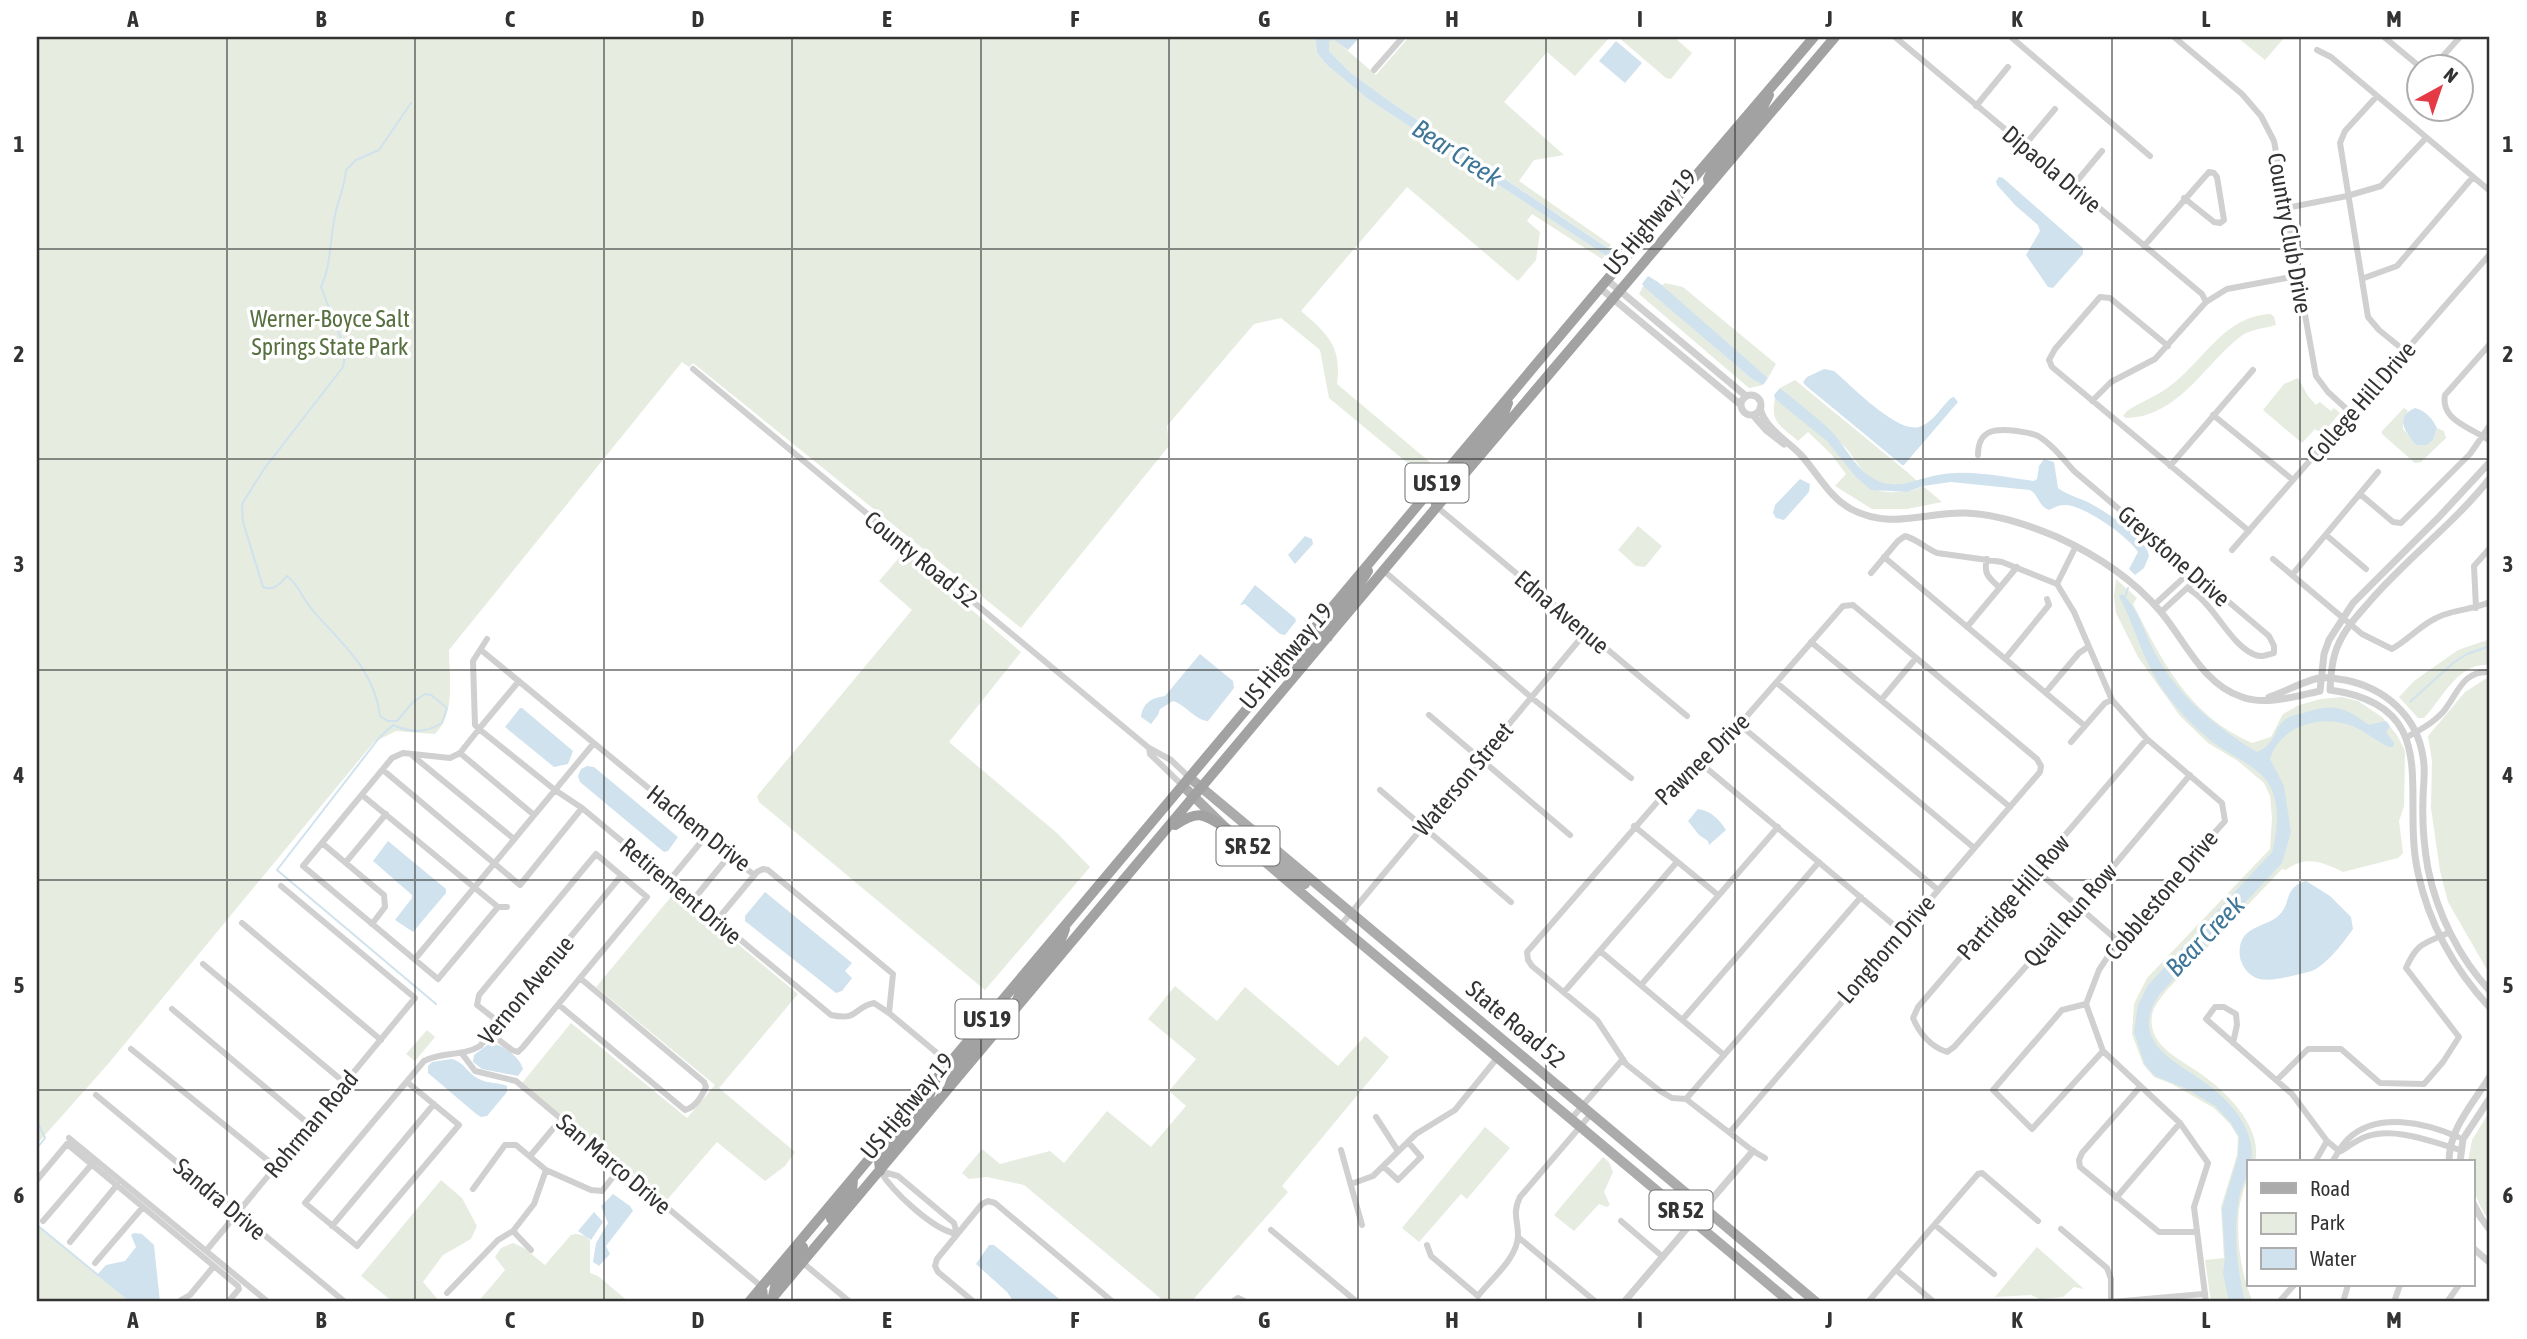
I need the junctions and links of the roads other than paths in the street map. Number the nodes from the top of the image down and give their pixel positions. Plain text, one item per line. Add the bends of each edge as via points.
1 (1403, 37) edge
2 (1814, 37) edge
3 (1835, 37) edge
4 (1895, 37) edge
5 (2011, 37) edge
6 (2174, 37) edge
7 (2384, 37) edge
8 (2460, 37) edge
9 (2317, 50) dead end
10 (2447, 52) edge
11 (2404, 54) edge
12 (2008, 67) dead end
13 (1374, 70) dead end
14 (1776, 82) junction
15 (2377, 96) junction
16 (1976, 106) junction
17 (2055, 109) dead end
18 (2426, 138) junction
19 (2024, 146) junction
20 (2102, 150) dead end
21 (2150, 156) dead end
22 (2473, 177) junction
23 (1709, 185) junction
24 (2072, 187) junction
25 (2490, 191) edge
26 (2347, 196) junction
27 (2184, 198) junction
28 (2286, 208) junction
29 (2144, 246) junction
30 (2490, 254) edge
31 (2297, 276) junction
32 (2364, 278) junction
33 (1604, 284) junction
34 (1616, 295) junction
35 (2206, 302) junction
36 (2490, 344) edge
37 (2168, 346) junction
38 (2406, 352) junction
39 (693, 369) dead end
40 (2252, 370) dead end
41 (1510, 396) junction
42 (1746, 396) junction
43 (2092, 401) junction
44 (1741, 405) junction
45 (1760, 408) junction
46 (2351, 413) junction
47 (1753, 415) junction
48 (2213, 415) junction
49 (2490, 425) edge
50 (2483, 436) junction
51 (2490, 441) edge
52 (1978, 455) dead end
53 (1802, 456) junction
54 (2490, 462) edge
55 (2170, 466) junction
56 (2378, 472) dead end
57 (2490, 478) edge
58 (2293, 480) junction
59 (2360, 494) junction
60 (1437, 507) junction
61 (2249, 531) junction
62 (2326, 535) junction
63 (2076, 547) junction
64 (2490, 548) edge
65 (2232, 550) dead end
66 (1379, 552) junction
67 (1884, 557) junction
68 (1987, 559) junction
69 (2273, 559) dead end
70 (2017, 567) junction
71 (2366, 569) dead end
72 (1384, 571) junction
73 (2192, 571) junction
74 (1871, 573) dead end
75 (2292, 575) junction
76 (2199, 577) junction
77 (2057, 584) junction
78 (1999, 587) junction
79 (2187, 588) junction
80 (2047, 599) dead end
81 (2490, 601) edge
82 (2154, 604) junction
83 (2476, 608) junction
84 (2161, 612) junction
85 (2342, 618) junction
86 (1320, 622) junction
87 (2350, 624) junction
88 (1967, 627) junction
89 (1586, 632) junction
90 (1328, 638) junction
91 (487, 639) dead end
92 (1811, 642) junction
93 (2088, 647) junction
94 (481, 650) junction
95 (1916, 657) junction
96 (2005, 660) junction
97 (2490, 672) edge
98 (2320, 678) junction
99 (2331, 678) junction
100 (519, 681) junction
101 (1290, 683) junction
102 (1777, 683) junction
103 (2330, 690) junction
104 (2320, 691) junction
105 (2046, 692) junction
106 (1532, 698) junction
107 (1881, 700) junction
108 (2112, 700) junction
109 (2258, 700) junction
110 (1429, 715) dead end
111 (1687, 716) dead end
112 (1740, 724) junction
113 (2085, 726) junction
114 (479, 729) junction
115 (2416, 732) junction
116 (2407, 737) junction
117 (2147, 739) junction
118 (2071, 742) dead end
119 (594, 743) junction
120 (460, 753) junction
121 (412, 755) junction
122 (1480, 760) junction
123 (1699, 762) junction
124 (383, 770) junction
125 (2190, 775) junction
126 (1630, 778) dead end
127 (1186, 782) junction
128 (555, 790) junction
129 (1380, 790) dead end
130 (1198, 793) junction
131 (362, 795) junction
132 (2010, 807) junction
133 (582, 808) junction
134 (386, 814) junction
135 (534, 815) junction
136 (1422, 826) junction
137 (1634, 827) junction
138 (1778, 827) junction
139 (1227, 829) junction
140 (1165, 831) junction
141 (1570, 835) dead end
142 (706, 836) junction
143 (514, 839) junction
144 (322, 843) junction
145 (1973, 847) junction
146 (730, 855) junction
147 (346, 862) junction
148 (1677, 862) junction
149 (1819, 862) junction
150 (494, 864) junction
151 (1270, 865) junction
152 (2428, 868) junction
153 (2036, 870) junction
154 (2417, 870) junction
155 (754, 875) junction
156 (621, 876) junction
157 (669, 881) junction
158 (281, 886) dead end
159 (474, 888) junction
160 (1937, 889) junction
161 (1718, 895) junction
162 (1861, 897) junction
163 (1333, 899) junction
164 (693, 900) junction
165 (1511, 902) dead end
166 (2080, 906) junction
167 (498, 907) junction
168 (507, 907) dead end
169 (1351, 914) junction
170 (717, 920) junction
171 (242, 923) dead end
172 (372, 923) junction
173 (1066, 925) junction
174 (1340, 926) junction
175 (1901, 931) junction
176 (2450, 932) junction
177 (2440, 937) junction
178 (2118, 941) junction
179 (1600, 951) junction
180 (415, 959) junction
181 (203, 964) dead end
182 (580, 978) junction
183 (1641, 985) junction
184 (2490, 991) edge
185 (1564, 992) junction
186 (2086, 1004) junction
187 (559, 1005) junction
188 (996, 1008) junction
189 (2490, 1008) edge
190 (172, 1009) dead end
191 (1014, 1012) junction
192 (890, 1013) junction
193 (1683, 1019) junction
194 (500, 1023) junction
195 (491, 1034) junction
196 (381, 1040) junction
197 (2233, 1043) junction
198 (131, 1049) dead end
199 (2103, 1051) junction
200 (1947, 1052) joint
201 (463, 1055) junction
202 (1724, 1055) junction
203 (1498, 1057) junction
204 (1623, 1059) junction
205 (950, 1063) junction
206 (2490, 1076) edge
207 (2277, 1080) junction
208 (934, 1081) junction
209 (407, 1082) junction
210 (345, 1083) junction
211 (2140, 1087) junction
212 (948, 1091) junction
213 (96, 1095) dead end
214 (2490, 1098) edge
215 (1686, 1099) junction
216 (434, 1104) junction
217 (1582, 1107) junction
218 (1591, 1114) junction
219 (1376, 1117) dead end
220 (561, 1119) junction
221 (1571, 1119) junction
222 (2180, 1123) junction
223 (310, 1125) junction
224 (1580, 1126) junction
225 (1730, 1132) junction
226 (2452, 1135) junction
227 (2463, 1139) junction
228 (68, 1141) junction
229 (2327, 1141) junction
230 (1408, 1142) junction
231 (2449, 1147) junction
232 (1342, 1150) dead end
233 (2460, 1150) junction
234 (1398, 1151) junction
235 (1753, 1151) junction
236 (2339, 1152) junction
237 (531, 1155) junction
238 (1765, 1158) dead end
239 (2316, 1160) edge
240 (2333, 1160) edge
241 (2449, 1160) edge
242 (2460, 1160) edge
243 (92, 1164) junction
244 (276, 1167) junction
245 (1384, 1167) junction
246 (620, 1168) junction
247 (546, 1170) junction
248 (880, 1171) junction
249 (853, 1178) junction
250 (37, 1180) edge
251 (1352, 1184) junction
252 (117, 1185) junction
253 (473, 1189) dead end
254 (2116, 1198) junction
255 (143, 1207) junction
256 (1705, 1208) junction
257 (2474, 1208) edge
258 (237, 1213) junction
259 (43, 1221) dead end
260 (1621, 1221) dead end
261 (1694, 1221) junction
262 (2038, 1221) dead end
263 (1362, 1225) dead end
264 (1935, 1225) junction
265 (332, 1226) junction
266 (2061, 1229) dead end
267 (1271, 1230) dead end
268 (2490, 1230) edge
269 (513, 1231) junction
270 (2196, 1232) junction
271 (807, 1234) junction
272 (957, 1234) junction
273 (1518, 1237) junction
274 (824, 1238) junction
275 (70, 1242) dead end
276 (1427, 1245) dead end
277 (2474, 1249) edge
278 (531, 1250) dead end
279 (206, 1251) junction
280 (1663, 1256) junction
281 (94, 1263) dead end
282 (803, 1263) junction
283 (2490, 1263) edge
284 (214, 1266) junction
285 (1896, 1270) junction
286 (1994, 1274) dead end
287 (2293, 1286) edge
288 (2458, 1286) edge
289 (762, 1287) junction
290 (447, 1293) dead end
291 (2203, 1294) junction
292 (181, 1300) dead end
293 (774, 1300) edge
294 (228, 1302) edge
295 (268, 1302) edge
296 (345, 1302) edge
297 (749, 1302) edge
298 (760, 1302) edge
299 (850, 1302) edge
300 (974, 1302) edge
301 (1113, 1302) edge
302 (1233, 1302) edge
303 (1246, 1302) edge
304 (1357, 1302) edge
305 (1596, 1302) edge
306 (1624, 1302) edge
307 (1790, 1302) edge
308 (1816, 1302) edge
309 (1868, 1302) edge
310 (1934, 1302) edge
311 (2112, 1302) edge
312 (2206, 1302) edge
313 (2279, 1302) edge
314 (2447, 1302) edge

1 - 13 street
2 - 14 highway, US Highway 19 / US 19
3 - 23 highway, US Highway 19 / US 19
4 - 16 street, Dipaola Drive
5 - 21 street
6 - 28 street, Country Club Drive via 2242,94 2261,116 2274,141
7 - 11 street
8 - 10 street
9 - 15 street
12 - 16 street
14 - 23 highway via 1761,111 1713,168
14 - 33 highway, US Highway 19 / US 19
15 - 18 street
15 - 26 street via 2345,131 2340,144
16 - 19 street, Dipaola Drive
17 - 19 street
18 - 22 street
18 - 26 street via 2381,186
19 - 24 street, Dipaola Drive
20 - 24 street
22 - 25 street
22 - 32 street via 2397,265
23 - 34 highway, US Highway 19 / US 19
24 - 29 street, Dipaola Drive via 2112,214
26 - 28 street
26 - 32 street
27 - 27 street via 2214,222 2224,220 2214,173 2204,176
27 - 29 street
28 - 31 street, Country Club Drive
29 - 35 street, Dipaola Drive
30 - 38 street, College Hill Drive
31 - 35 street via 2227,289
31 - 46 street, Country Club Drive via 2316,376
32 - 38 street via 2368,317
33 - 34 street
33 - 41 highway, US Highway 19 / US 19
34 - 42 street
34 - 44 street
34 - 60 highway, US Highway 19 / US 19
35 - 37 street
36 - 50 street via 2445,396 2444,403 2445,411
37 - 43 street via 2155,359 2111,382
37 - 43 street via 2110,298 2101,296 2049,360
38 - 46 street, College Hill Drive
39 - 127 street, County Road 52
40 - 48 street
41 - 60 highway via 1503,416 1439,493
41 - 66 highway, US Highway 19 / US 19
42 - 44 street
42 - 45 street via 1757,397
43 - 55 street
44 - 47 street via 1744,413
45 - 47 street
45 - 53 street via 1766,423
46 - 58 street, College Hill Drive
47 - 53 street
48 - 55 street
48 - 58 street
49 - 50 street
50 - 51 street
50 - 59 street via 2401,523 2393,522
52 - 73 street, Greystone Drive via 1990,430 2036,435
53 - 63 street via 1831,494 1871,518 1892,521 1967,513 2020,524
54 - 85 street
55 - 61 street
56 - 59 street
57 - 87 street
58 - 61 street, College Hill Drive
59 - 62 street
60 - 72 highway, US Highway 19 / US 19
60 - 89 street, Edna Avenue
61 - 65 street, College Hill Drive
62 - 71 street
62 - 75 street
63 - 77 street
63 - 82 street
64 - 83 street via 2474,566
66 - 86 highway, US Highway 19 / US 19
66 - 90 highway via 1361,585 1330,623
67 - 68 street via 1905,536 1937,553
67 - 74 street
67 - 88 street
68 - 70 street
68 - 78 street via 1984,569
69 - 75 street
70 - 77 street
70 - 78 street
72 - 90 highway, US Highway 19 / US 19
72 - 106 street
73 - 76 street, Greystone Drive
73 - 82 street
75 - 85 street
76 - 79 street
76 - 79 street, Greystone Drive via 2269,636 2274,653 2252,654 2203,598
77 - 93 street, Cobblestone Drive
78 - 88 street
79 - 84 street
80 - 96 street via 2043,614
81 - 83 street
82 - 84 street
83 - 87 street via 2427,622 2392,649
84 - 109 street via 2206,674 2224,689
85 - 87 street
85 - 98 street via 2326,647
86 - 101 highway via 1318,637 1294,668
86 - 127 highway, US Highway 19 / US 19
87 - 99 street via 2338,644
88 - 96 street
89 - 106 street, Waterson Street
89 - 111 street, Edna Avenue
90 - 101 highway, US Highway 19 / US 19
91 - 94 street
92 - 95 street, Pawnee Drive via 1843,606 1853,605
92 - 102 street, Pawnee Drive
92 - 107 street
93 - 105 street
93 - 108 street, Cobblestone Drive
94 - 100 street, Hachem Drive
94 - 114 street via 473,661 475,725
95 - 107 street
95 - 132 street, Longhorn Drive via 2037,759 2040,772
96 - 105 street
97 - 115 street via 2465,680 2443,712
98 - 99 street
98 - 104 street
98 - 109 street
99 - 103 street
99 - 115 street via 2375,689 2402,711
100 - 114 street
100 - 119 street, Hachem Drive
101 - 130 highway, US Highway 19 / US 19
102 - 112 street, Pawnee Drive
102 - 145 street
103 - 104 street
103 - 116 street via 2369,700 2394,719
104 - 109 street
105 - 113 street
106 - 122 street, Waterson Street
106 - 126 street
107 - 132 street
108 - 113 street
108 - 117 street, Cobblestone Drive
110 - 122 street
112 - 123 street, Pawnee Drive
112 - 160 street
113 - 118 street
114 - 120 street
114 - 128 street, Retirement Drive
115 - 116 street
115 - 152 street via 2425,774 2423,830
116 - 154 street via 2414,774 2412,830
117 - 125 street, Cobblestone Drive
117 - 153 street, Partridge Hill Row
119 - 128 street
119 - 142 street, Hachem Drive
120 - 121 street via 450,758
120 - 135 street
121 - 124 street via 392,758
121 - 143 street
122 - 136 street, Waterson Street
122 - 141 street
123 - 137 street, Pawnee Drive via 1685,770
123 - 138 street
124 - 131 street
124 - 150 street
125 - 166 street, Quail Run Row
125 - 178 street, Cobblestone Drive via 2222,803 2225,821
127 - 130 main road, State Road 52 / SR 52
127 - 173 highway, US Highway 19 / US 19
128 - 133 street, Retirement Drive
128 - 135 street
129 - 136 street
130 - 139 main road, State Road 52 / SR 52
130 - 140 highway, US Highway 19 / US 19
130 - 163 main road, State Road 52 / SR 52
131 - 134 street
131 - 144 street
132 - 145 street, Longhorn Drive
133 - 150 street via 520,885
133 - 157 street, Retirement Drive
134 - 147 street
134 - 159 street
135 - 143 street
136 - 165 street
136 - 169 street, Waterson Street
137 - 148 street
137 - 185 street, Pawnee Drive via 1527,952 1532,965
138 - 149 street
138 - 161 street
139 - 140 highway via 1197,814
139 - 151 main road, State Road 52 / SR 52
140 - 191 highway, US Highway 19 / US 19
142 - 146 street, Hachem Drive
142 - 157 street
143 - 150 street
144 - 147 street
144 - 172 street via 303,866
145 - 160 street, Longhorn Drive
146 - 155 street, Hachem Drive
146 - 164 street
147 - 172 street via 384,895 385,906
148 - 161 street
148 - 179 street
149 - 162 street
149 - 193 street
150 - 159 street
151 - 163 main road via 1279,865
151 - 174 main road, State Road 52 / SR 52
152 - 154 street
152 - 176 street
153 - 166 street
153 - 200 street, Partridge Hill Row via 1918,1007 1913,1018 1918,1030
154 - 177 street
155 - 170 street
155 - 192 street, Hachem Drive via 768,870 892,974
156 - 182 street via 647,897
156 - 194 street, Vernon Avenue
156 - 194 street via 596,854 479,995 477,1004
157 - 164 street, Retirement Drive
158 - 196 street, Rohrman Road via 415,998
159 - 167 street
159 - 180 street
160 - 175 street, Longhorn Drive
161 - 183 street
162 - 175 street
162 - 202 street
163 - 169 main road, State Road 52 / SR 52
164 - 170 street, Retirement Drive
166 - 178 street
166 - 200 street, Quail Run Row
167 - 168 street
167 - 180 street via 438,979
169 - 174 street, Waterson Street
169 - 217 main road, State Road 52 / SR 52
170 - 192 street, Retirement Drive via 831,1015 853,1016 874,1003
171 - 196 street
172 - 180 street
173 - 188 highway, US Highway 19 / US 19
173 - 191 highway via 1061,943 1016,997
174 - 203 main road, State Road 52 / SR 52
175 - 225 street, Longhorn Drive
176 - 177 street
176 - 184 street
177 - 189 street via 2460,972
177 - 207 street via 2414,951 2406,968 2459,1037 2424,1084 2380,1083 2341,1049 2308,1049
178 - 186 street, Cobblestone Drive via 2099,970
179 - 183 street
179 - 185 street
181 - 210 street
182 - 187 street
182 - 187 street via 704,1082 701,1098 685,1110
183 - 193 street
185 - 204 street via 1597,1020
186 - 199 street
186 - 199 street via 2062,1010 1993,1090 2032,1129
187 - 195 street via 518,1052
188 - 205 highway, US Highway 19 / US 19
188 - 212 highway via 992,1026 953,1072
190 - 223 street
191 - 212 highway, US Highway 19 / US 19
192 - 205 street
193 - 202 street
194 - 195 street, Vernon Avenue
195 - 201 street, Vernon Avenue
196 - 210 street, Rohrman Road
197 - 197 street via 2206,1019 2215,1007 2236,1014
197 - 207 street
198 - 244 street
199 - 211 street
201 - 209 street, Vernon Avenue via 433,1056
201 - 220 street, San Marco Drive via 475,1072 516,1081
202 - 215 street
203 - 221 main road, State Road 52 / SR 52
203 - 230 street via 1455,1110
204 - 215 street via 1660,1091
204 - 217 street
205 - 208 highway, US Highway 19 / US 19
206 - 226 street
207 - 229 street
208 - 248 highway via 928,1100 882,1155
208 - 249 highway, US Highway 19 / US 19
209 - 216 street
209 - 265 street, Vernon Avenue via 305,1203
210 - 223 street, Rohrman Road
211 - 222 street
211 - 254 street via 2079,1160 2080,1167
212 - 248 highway, US Highway 19 / US 19
213 - 258 street, Sandra Drive
214 - 227 street
215 - 225 street
216 - 265 street
216 - 265 street via 459,1125 357,1246
217 - 218 main road, State Road 52 / SR 52
217 - 221 street
218 - 224 street
218 - 256 main road, State Road 52 / SR 52
219 - 234 street
220 - 237 street
220 - 246 street, San Marco Drive
221 - 224 main road, State Road 52 / SR 52
222 - 254 street
222 - 270 street via 2208,1163 2194,1206
223 - 244 street, Rohrman Road
224 - 261 main road, State Road 52 / SR 52
224 - 273 street via 1520,1197 1514,1213
225 - 235 street
226 - 227 street
226 - 231 street
226 - 236 street via 2398,1121 2348,1138
227 - 233 street
228 - 243 street
228 - 250 street
228 - 279 street
229 - 236 street
229 - 239 street
230 - 234 street
230 - 245 street via 1421,1157 1398,1180
231 - 233 street
231 - 236 street via 2385,1133 2366,1136
231 - 241 street
232 - 251 street
233 - 242 street
234 - 245 street
235 - 238 street
235 - 256 street
236 - 240 street
237 - 247 street
237 - 253 street via 516,1144 505,1145
243 - 252 street
243 - 259 street
244 - 258 street, Rohrman Road
245 - 251 street
246 - 247 street via 602,1191
246 - 289 street, San Marco Drive
247 - 269 street via 534,1204
248 - 272 street via 890,1186 945,1232
248 - 272 street via 898,1176 954,1223
248 - 274 highway, US Highway 19 / US 19
249 - 271 highway, US Highway 19 / US 19
249 - 274 highway via 852,1193 824,1228
251 - 263 street
252 - 255 street
252 - 275 street
254 - 270 street via 2159,1232
255 - 281 street
255 - 284 street
256 - 261 street
256 - 308 main road, State Road 52 / SR 52
257 - 268 street
258 - 279 street, Rohrman Road
258 - 296 street, Sandra Drive
260 - 280 street
261 - 280 street
261 - 307 main road, State Road 52 / SR 52
262 - 264 street via 1982,1173
264 - 285 street
264 - 286 street
266 - 311 street via 2107,1268
267 - 304 street
269 - 278 street
269 - 290 street via 498,1240
270 - 291 street
271 - 289 highway, US Highway 19 / US 19
271 - 293 highway via 806,1244 776,1282
272 - 300 street via 935,1266
272 - 301 street via 982,1204 995,1203
273 - 276 street via 1514,1253 1478,1296 1431,1256
273 - 305 street
274 - 282 highway, US Highway 19 / US 19
277 - 283 street
279 - 295 street
280 - 306 street
282 - 293 highway, US Highway 19 / US 19
282 - 299 street
284 - 292 street
284 - 294 street via 239,1288
285 - 309 street
285 - 310 street
287 - 313 street
288 - 314 street
289 - 297 highway, US Highway 19 / US 19
289 - 298 highway
291 - 311 street
291 - 312 street
302 - 303 street via 1238,1298

